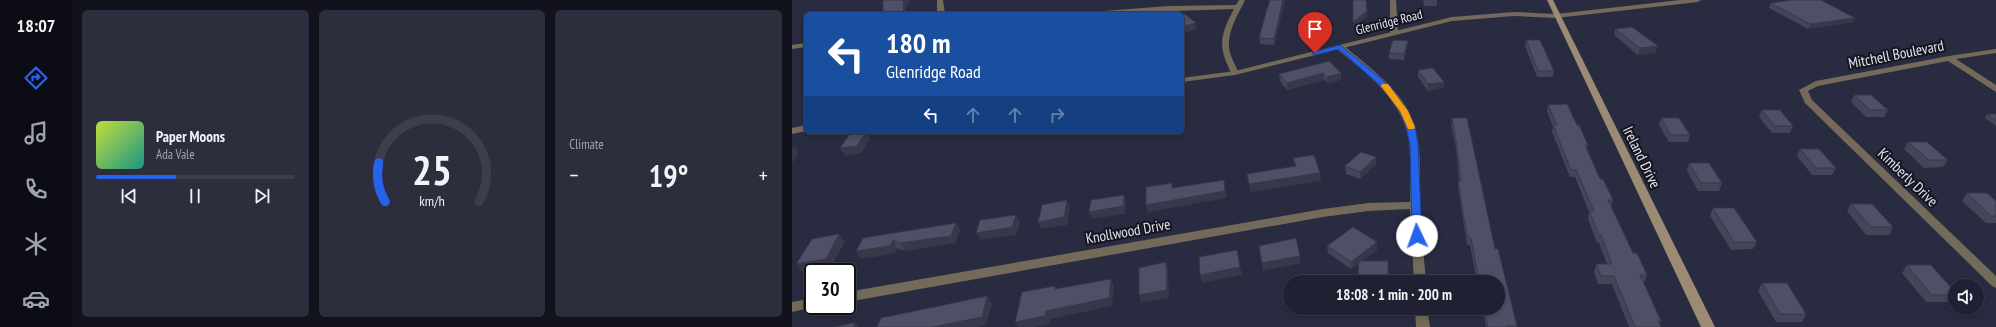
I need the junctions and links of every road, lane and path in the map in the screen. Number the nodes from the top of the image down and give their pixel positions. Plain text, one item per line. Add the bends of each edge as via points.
1 (940, 0) edge
2 (1394, 0) edge
3 (1550, 0) edge
4 (1698, 0) edge
5 (1240, 4) edge
6 (941, 12) edge
7 (1116, 12) edge
8 (1556, 16) junction
9 (1394, 33) junction
10 (804, 45) edge
11 (1340, 47) junction
12 (792, 48) edge
13 (1996, 51) edge
14 (1949, 58) junction
15 (1235, 73) junction
16 (1184, 80) edge
17 (1996, 89) edge
18 (1803, 90) joint
19 (804, 128) edge
20 (792, 131) edge
21 (1415, 205) junction
22 (1420, 275) edge
23 (1996, 283) edge
24 (856, 295) edge
25 (804, 305) edge
26 (792, 307) edge
27 (1422, 315) edge
28 (1423, 327) edge
29 (1708, 327) edge

1 - 6 street
2 - 9 street
3 - 8 main road, Ireland Drive
4 - 8 street, Glenridge Road
5 - 7 street
5 - 15 street via 1226,34 1225,43
8 - 9 street, Glenridge Road via 1473,16
8 - 29 main road, Ireland Drive
9 - 11 street, Glenridge Road
10 - 12 street
11 - 15 street, Glenridge Road
11 - 21 street via 1387,88 1404,111 1414,145
13 - 14 street, Mitchell Boulevard
14 - 17 street
14 - 18 street, Mitchell Boulevard via 1816,84
15 - 16 street, Glenridge Road
18 - 23 street, Kimberly Drive via 1808,101
19 - 20 street
21 - 22 street
21 - 24 street, Knollwood Drive via 1368,207 1323,213
25 - 26 street
27 - 28 street

